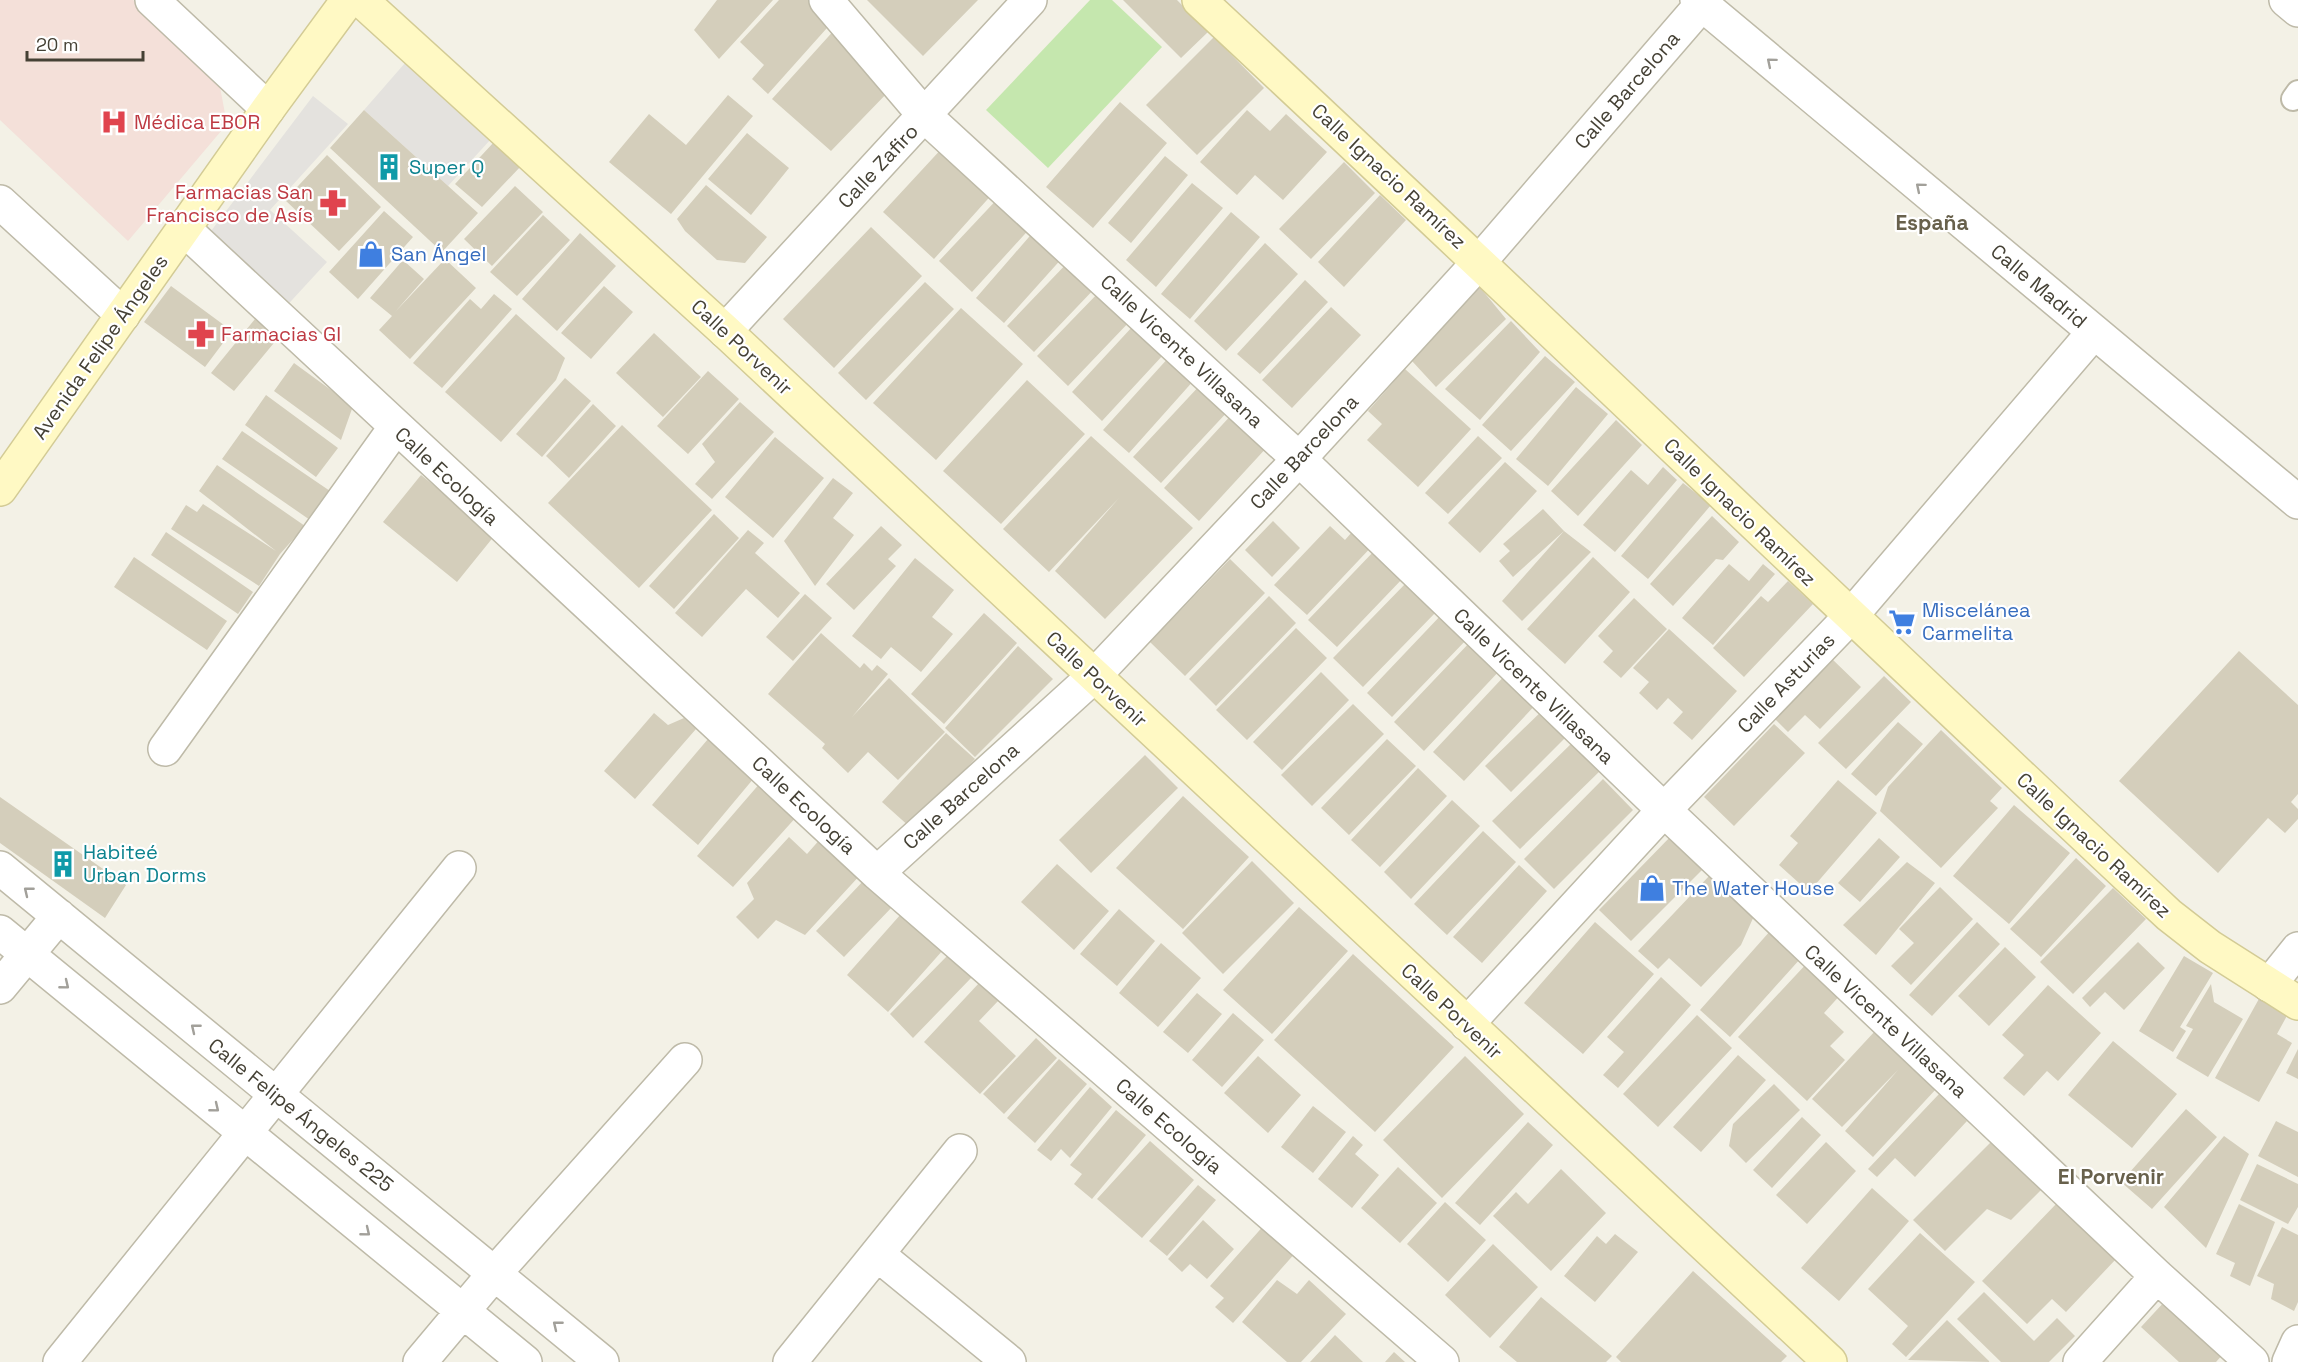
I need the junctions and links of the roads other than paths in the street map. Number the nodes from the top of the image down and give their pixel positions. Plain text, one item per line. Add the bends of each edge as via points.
1 (152, 0) edge
2 (348, 0) edge
3 (361, 0) edge
4 (826, 0) edge
5 (1030, 0) edge
6 (1199, 0) edge
7 (2286, 0) edge
8 (1699, 2) edge
9 (2298, 10) edge
10 (268, 109) junction
11 (925, 116) junction
12 (0, 202) edge
13 (183, 229) junction
14 (1480, 261) junction
15 (123, 315) junction
16 (725, 331) junction
17 (2094, 332) junction
18 (394, 428) junction
19 (1299, 459) junction
20 (0, 489) edge
21 (2298, 502) edge
22 (1850, 617) junction
23 (1094, 676) junction
24 (165, 749) dead end
25 (1664, 810) junction
26 (0, 868) edge
27 (459, 868) dead end
28 (877, 873) junction
29 (59, 916) junction
30 (0, 932) edge
31 (2298, 949) edge
32 (27, 954) junction
33 (2269, 985) junction
34 (0, 987) edge
35 (2298, 1003) edge
36 (1467, 1024) junction
37 (685, 1060) dead end
38 (275, 1094) junction
39 (244, 1132) junction
40 (960, 1151) dead end
41 (877, 1254) junction
42 (494, 1274) junction
43 (2157, 1276) junction
44 (463, 1311) junction
45 (2298, 1342) edge
46 (60, 1362) edge
47 (420, 1362) edge
48 (525, 1362) edge
49 (602, 1362) edge
50 (790, 1362) edge
51 (1009, 1362) edge
52 (1442, 1362) edge
53 (1830, 1362) edge
54 (2080, 1362) edge
55 (2253, 1362) edge
56 (2289, 1362) edge

1 - 10 street
2 - 10 street, Avenida Felipe Ángeles
3 - 16 street, Calle Porvenir
4 - 11 street, Calle Vicente Villasana
5 - 11 street, Calle Zafiro
6 - 14 street, Calle Ignacio Ramírez
7 - 9 street
8 - 14 street, Calle Barcelona
17 -> 8 street, Calle Madrid
10 - 13 street, Avenida Felipe Ángeles
11 - 16 street, Calle Zafiro
11 - 19 street, Calle Vicente Villasana
12 - 15 street
13 - 15 street, Avenida Felipe Ángeles
13 - 18 street, Calle Ecología
14 - 19 street, Calle Barcelona
14 - 22 street, Calle Ignacio Ramírez
15 - 20 street, Avenida Felipe Ángeles
16 - 23 street, Calle Porvenir
17 - 21 street, Calle Madrid
17 - 22 street, Calle Asturias
18 - 24 street
18 - 28 street, Calle Ecología
19 - 23 street, Calle Barcelona
19 - 25 street, Calle Vicente Villasana
22 - 25 street, Calle Asturias
22 - 33 street, Calle Ignacio Ramírez via 2169,915
23 - 28 street, Calle Barcelona
23 - 36 street, Calle Porvenir
25 - 36 street, Calle Asturias
25 - 43 street, Calle Vicente Villasana
29 -> 26 street, Calle Felipe Ángeles 225
27 - 38 street
28 - 52 street, Calle Ecología
29 - 32 street
38 -> 29 street, Calle Felipe Ángeles 225
30 - 32 street
31 - 33 street
32 - 34 street
32 -> 39 street
33 - 35 street, Calle Ignacio Ramírez
36 - 53 street, Calle Porvenir
37 - 42 street
38 - 39 street
38 - 42 street, Calle Felipe Ángeles 225
39 -> 44 street
39 - 46 street
40 - 41 street
41 - 50 street
41 - 51 street
42 - 44 street
49 -> 42 street, Calle Felipe Ángeles 225
43 - 54 street
43 - 55 street, Calle Vicente Villasana
44 - 47 street
44 - 48 street
45 - 56 street

